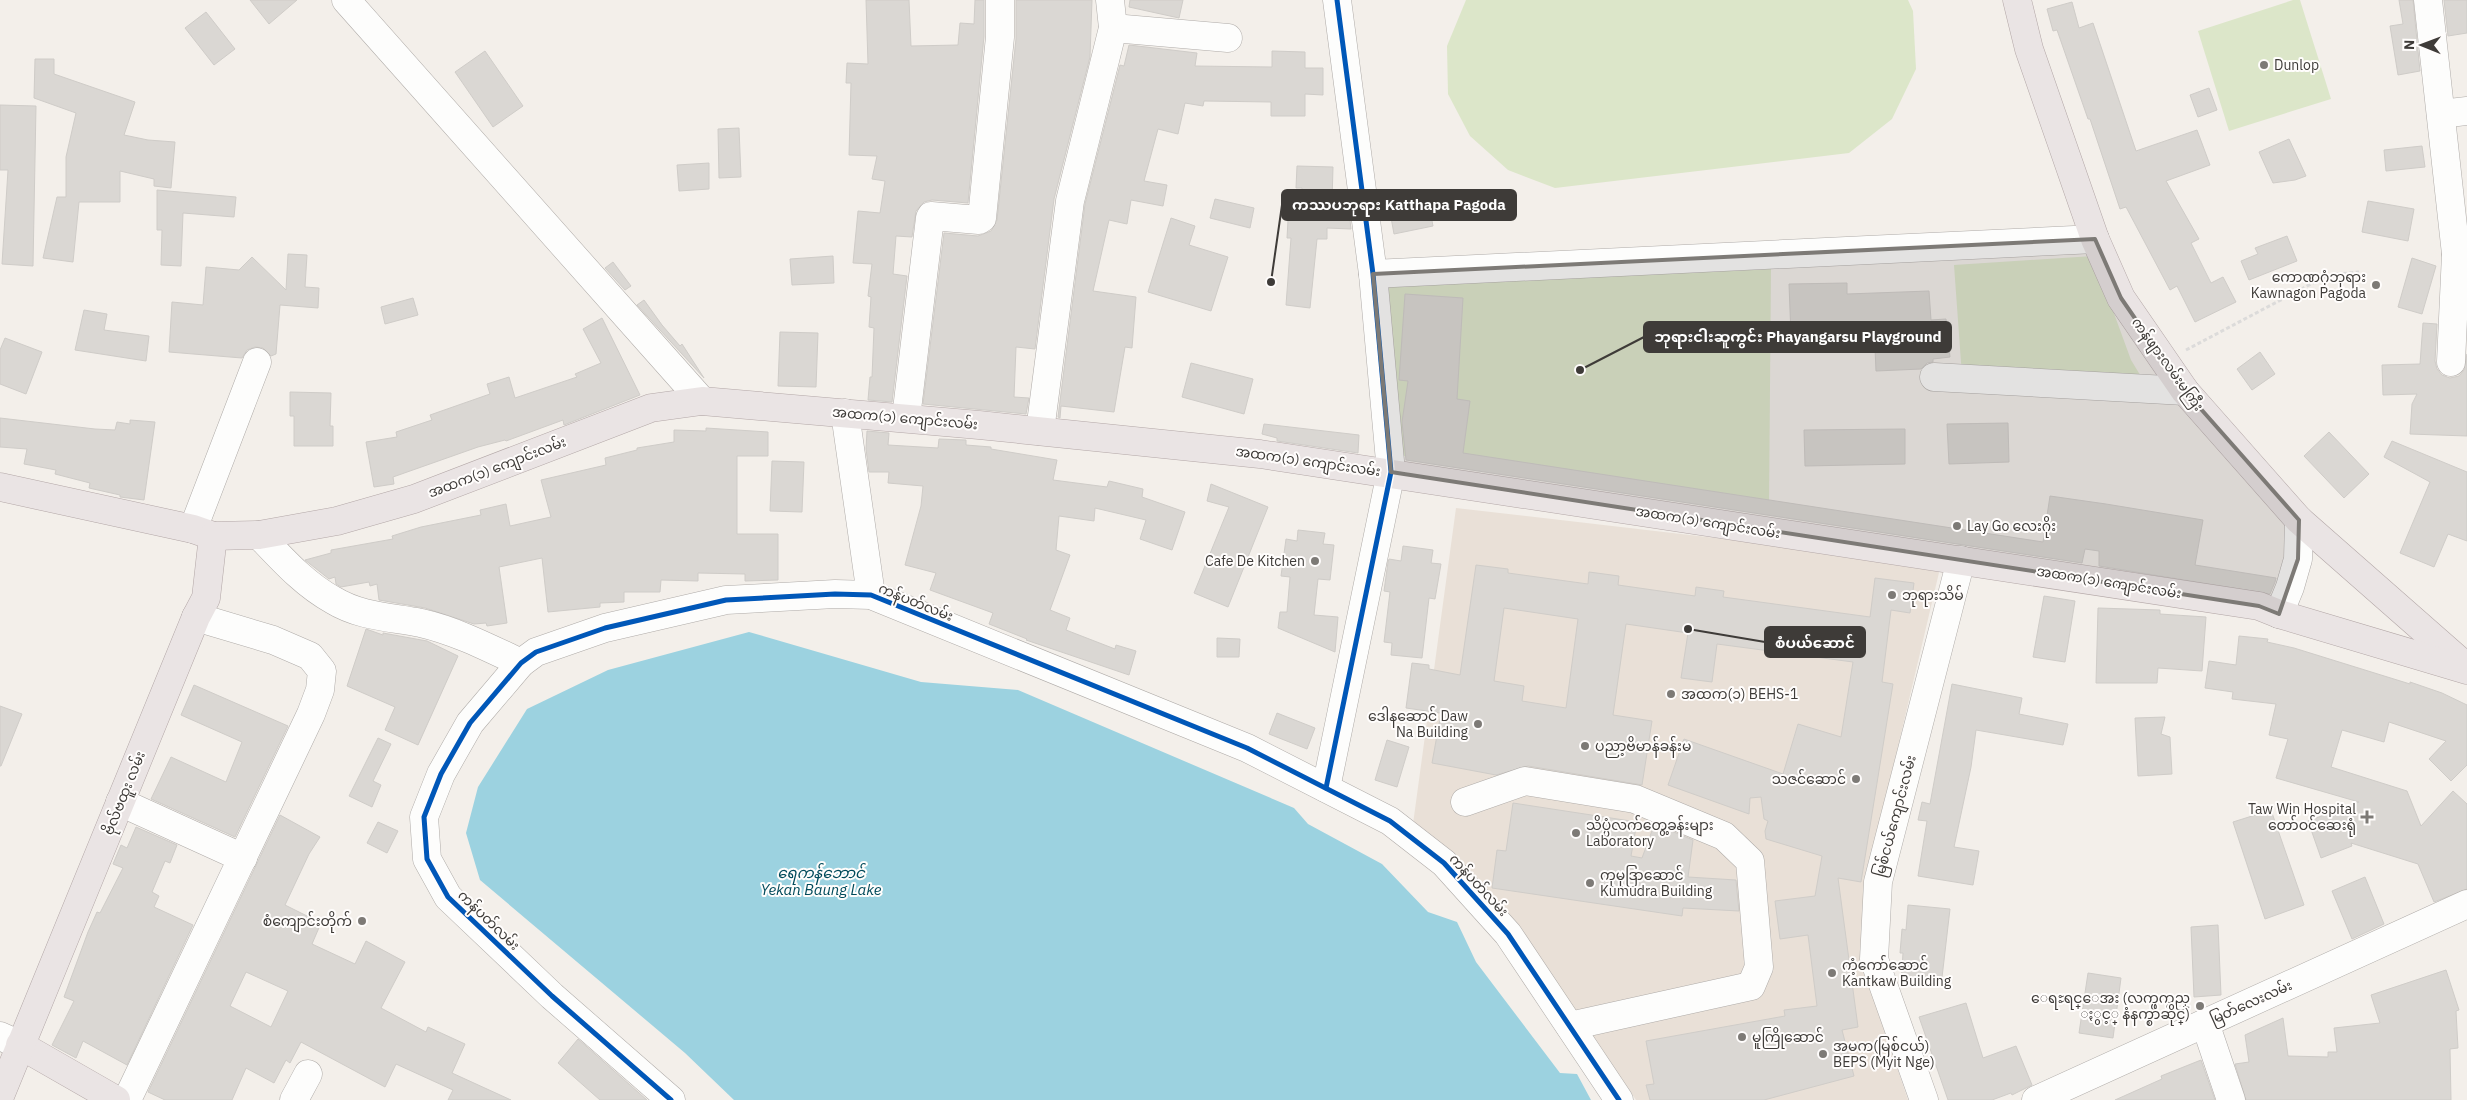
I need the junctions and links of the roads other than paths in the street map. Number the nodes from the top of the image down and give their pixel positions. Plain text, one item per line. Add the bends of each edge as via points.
1 (346, 0) edge
2 (1000, 0) edge
3 (1110, 0) edge
4 (1337, 0) edge
5 (2017, 0) edge
6 (2428, 0) edge
7 (1113, 28) junction
8 (1228, 38) dead end
9 (2454, 112) edge
10 (2095, 238) junction
11 (2462, 254) edge
12 (1373, 274) junction
13 (257, 362) dead end
14 (2450, 362) dead end
15 (1934, 377) dead end
16 (2185, 391) junction
17 (702, 401) junction
18 (845, 413) junction
19 (906, 418) junction
20 (1040, 431) junction
21 (1392, 472) junction
22 (0, 487) edge
23 (2299, 520) junction
24 (203, 533) junction
25 (259, 535) junction
26 (1961, 560) junction
27 (870, 595) junction
28 (2279, 614) junction
29 (196, 617) junction
30 (521, 663) junction
31 (2467, 669) edge
32 (1326, 788) junction
33 (120, 802) junction
34 (1465, 802) dead end
35 (243, 858) junction
36 (2467, 904) edge
37 (2205, 1023) junction
38 (1570, 1026) junction
39 (10, 1041) edge
40 (308, 1074) dead end
41 (0, 1096) edge
42 (116, 1100) edge
43 (127, 1100) edge
44 (294, 1100) edge
45 (671, 1100) edge
46 (1620, 1100) edge
47 (1924, 1100) edge
48 (2036, 1100) edge
49 (2231, 1100) edge

1 - 17 street
2 - 19 street via 1000,37 982,218 930,218
3 - 7 street
4 - 12 street
5 - 10 main road, ကန်ဖျားလမ်းမကြီး via 2029,50
6 - 9 street
7 - 8 street
7 - 20 street via 1070,201
9 - 11 street
10 - 12 street
10 - 16 main road, ကန်ဖျားလမ်းမကြီး via 2121,298
11 - 14 street
12 - 21 street
13 - 24 street
15 - 16 street
16 - 23 main road, ကန်ဖျားလမ်းမကြီး
17 - 18 main road, အထက(၁) ကျောင်းလမ်း
17 - 25 main road, အထက(၁) ကျောင်းလမ်း via 651,408 414,499 336,521
18 - 19 main road, အထက(၁) ကျောင်းလမ်း
18 - 27 street
19 - 20 main road, အထက(၁) ကျောင်းလမ်း
20 - 21 main road, အထက(၁) ကျောင်းလမ်း via 1260,454
21 - 26 main road, အထက(၁) ကျောင်းလမ်း
21 - 32 street
22 - 24 main road, အထက(၁) ကျောင်းလမ်း
23 - 28 street via 2298,559
23 - 31 main road, ကန်ဖျားလမ်းမကြီး
24 - 25 main road, အထက(၁) ကျောင်းလမ်း
24 - 29 main road, ဗိုလ်ဗထူး လမ်း via 206,598
25 - 30 street via 302,579 348,608 458,634
26 - 28 main road, အထက(၁) ကျောင်းလမ်း via 2259,606
26 - 47 street, မြစ်ငယ်ကျောင်းလမ်း via 1878,882 1874,959
27 - 30 street, ကန်ပတ်လမ်း via 726,600 605,628 536,652
27 - 32 street, ကန်ပတ်လမ်း via 1247,748
28 - 31 main road, အထက(၁) ကျောင်းလမ်း
29 - 33 main road, ဗိုလ်ဗထူး လမ်း
29 - 35 street via 273,640 310,656 322,671 320,690 311,714
30 - 45 street, ကန်ပတ်လမ်း via 470,723 441,774 424,817 427,859 448,897 552,996
32 - 38 street, ကန်ပတ်လမ်း via 1390,821 1444,863 1508,934
33 - 35 street
33 - 39 main road, ဗိုလ်ဗထူး လမ်း
34 - 38 street via 1525,781 1635,799 1724,836 1750,861 1760,967 1751,986
35 - 43 street
36 - 37 street, မြတ်လေးလမ်း
37 - 48 street, မြတ်လေးလမ်း
37 - 49 street
38 - 46 street, ကန်ပတ်လမ်း
39 - 41 main road, ဗိုလ်ဗထူး လမ်း
39 - 42 main road
40 - 44 street

